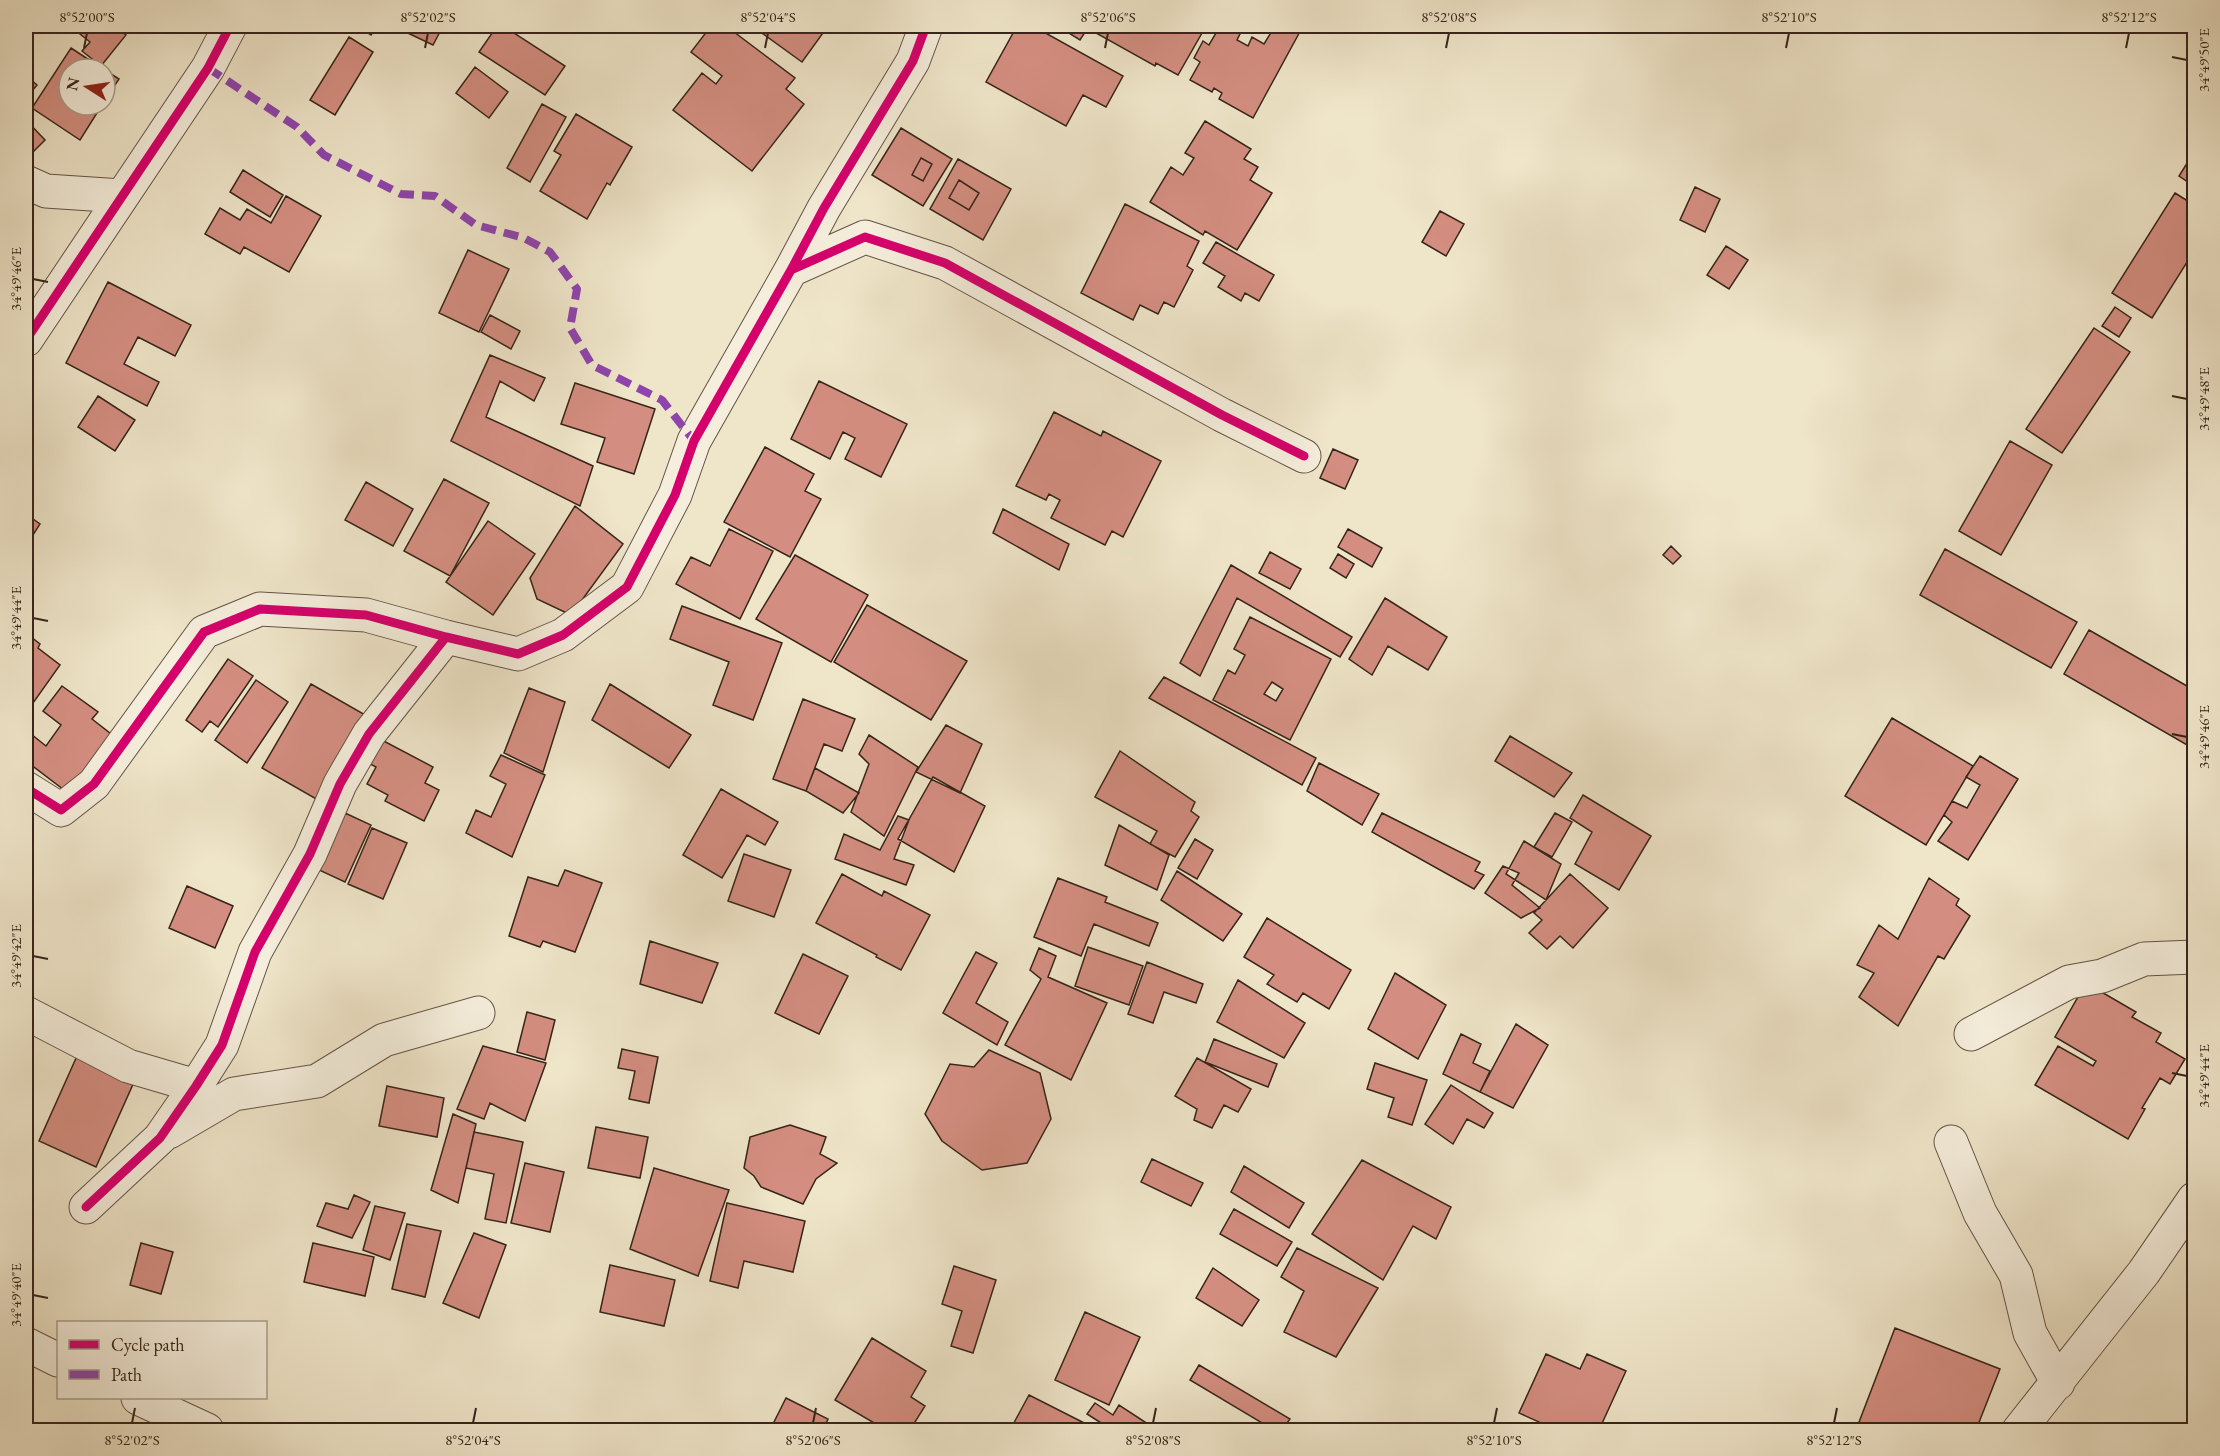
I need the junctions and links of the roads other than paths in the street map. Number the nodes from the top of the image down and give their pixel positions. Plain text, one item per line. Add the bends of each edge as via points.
1 (230, 26) edge
2 (926, 26) edge
3 (26, 182) edge
4 (122, 196) junction
5 (791, 270) junction
6 (26, 340) edge
7 (1304, 456) dead end
8 (446, 637) junction
9 (26, 788) edge
10 (2194, 957) edge
11 (26, 1013) edge
12 (478, 1013) dead end
13 (1971, 1034) dead end
14 (196, 1086) junction
15 (160, 1138) junction
16 (1951, 1142) dead end
17 (2194, 1199) edge
18 (86, 1207) dead end
19 (26, 1344) edge
20 (57, 1360) edge
21 (2058, 1383) junction
22 (140, 1399) edge
23 (207, 1431) edge
24 (2019, 1431) edge

1 - 4 street via 208,68
2 - 5 street via 913,61
3 - 4 street via 46,191
4 - 6 street
5 - 7 street via 864,237 945,263 1222,416
5 - 8 street via 694,441 675,495 627,587 563,635 518,654
8 - 9 street via 366,615 260,609 204,632 94,784 61,810
8 - 14 street via 369,734 340,784 310,854 255,952 222,1045
10 - 13 street via 2144,959 2102,976 2069,982
11 - 14 street via 128,1066
12 - 15 street via 384,1040 317,1081 234,1094
14 - 15 street
15 - 18 street
16 - 21 street via 1980,1213 2016,1275 2030,1333
17 - 21 street via 2144,1272
19 - 20 street
21 - 24 street
22 - 23 street

